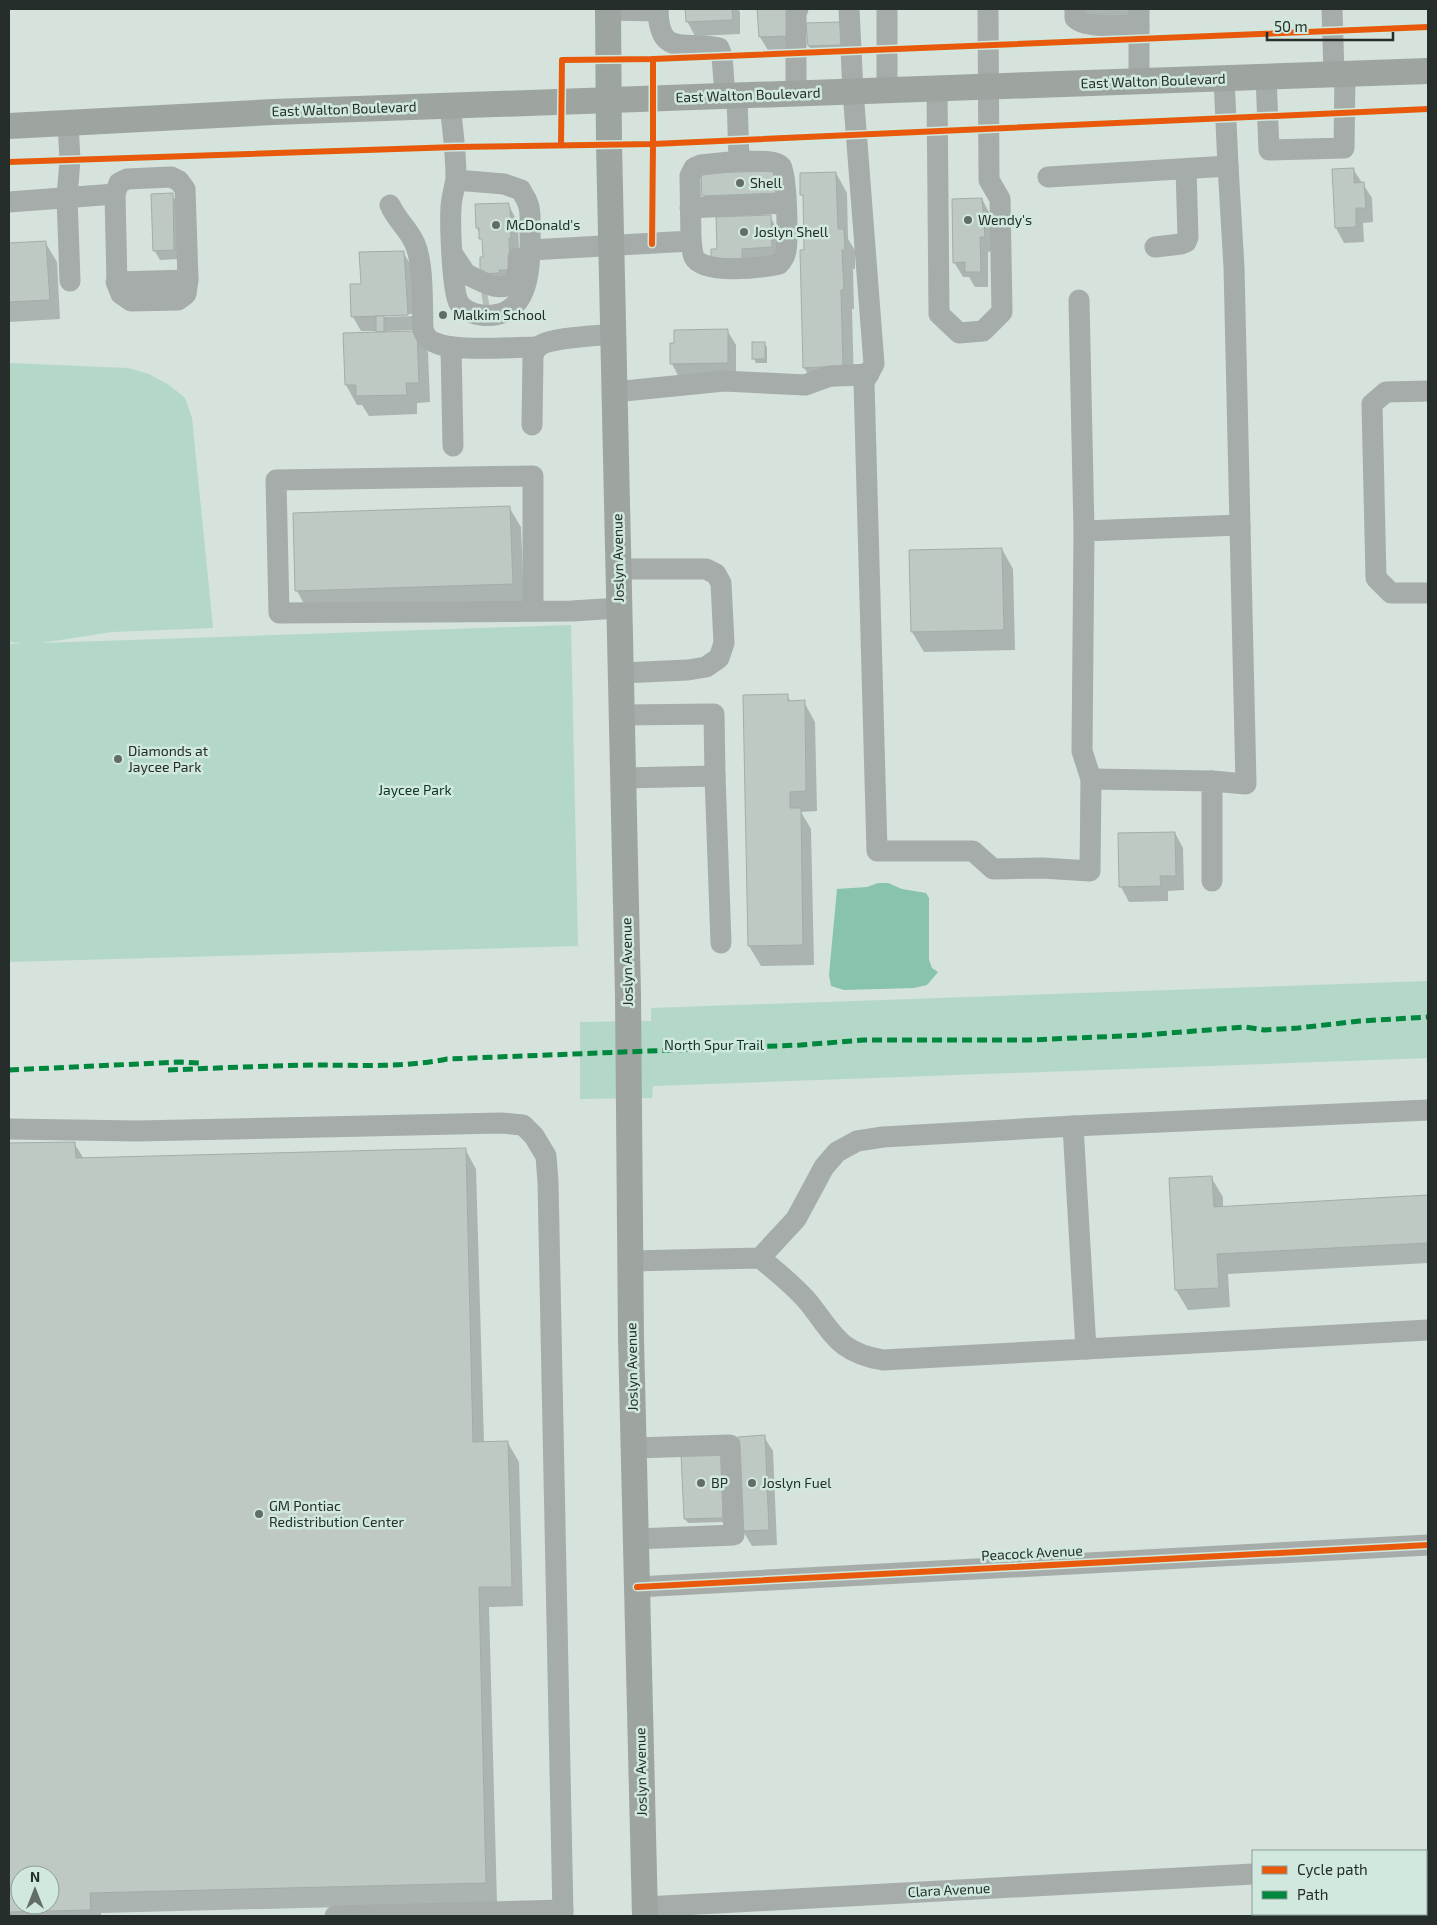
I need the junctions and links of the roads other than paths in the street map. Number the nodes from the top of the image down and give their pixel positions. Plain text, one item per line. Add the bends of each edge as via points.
1 (608, 9) edge
2 (798, 9) edge
3 (849, 9) edge
4 (887, 9) edge
5 (988, 9) edge
6 (1075, 9) edge
7 (1332, 9) edge
8 (658, 10) edge
9 (1139, 17) edge
10 (1428, 71) edge
11 (1340, 74) junction
12 (1266, 77) junction
13 (1224, 78) junction
14 (1139, 81) junction
15 (988, 87) junction
16 (937, 88) junction
17 (888, 90) junction
18 (853, 91) junction
19 (796, 93) junction
20 (731, 96) junction
21 (608, 100) junction
22 (450, 106) junction
23 (68, 123) junction
24 (9, 126) edge
25 (739, 162) junction
26 (1228, 166) junction
27 (1186, 169) junction
28 (1048, 176) dead end
29 (456, 180) junction
30 (515, 188) junction
31 (114, 194) junction
32 (67, 197) junction
33 (9, 202) edge
34 (786, 203) junction
35 (390, 205) dead end
36 (690, 208) junction
37 (691, 241) junction
38 (612, 246) junction
39 (1155, 247) dead end
40 (531, 250) junction
41 (452, 253) junction
42 (70, 281) dead end
43 (1079, 300) dead end
44 (613, 334) junction
45 (451, 347) junction
46 (538, 347) junction
47 (869, 374) junction
48 (1428, 391) edge
49 (614, 392) junction
50 (532, 425) dead end
51 (453, 446) dead end
52 (1240, 525) junction
53 (1084, 531) junction
54 (618, 569) junction
55 (1428, 593) edge
56 (619, 608) junction
57 (533, 611) junction
58 (621, 673) junction
59 (622, 715) junction
60 (715, 776) junction
61 (623, 778) junction
62 (1091, 780) junction
63 (1212, 781) junction
64 (1212, 881) dead end
65 (720, 943) dead end
66 (1428, 1110) edge
67 (1073, 1126) junction
68 (9, 1129) edge
69 (760, 1258) junction
70 (631, 1261) junction
71 (1428, 1330) edge
72 (1086, 1349) junction
73 (633, 1448) junction
74 (636, 1539) junction
75 (1428, 1545) edge
76 (637, 1587) junction
77 (1252, 1874) edge
78 (781, 1908) edge
79 (645, 1911) edge
80 (563, 1913) edge
81 (335, 1916) edge

1 - 8 street
1 - 21 main road, Joslyn Avenue
2 - 19 street
3 - 18 street
4 - 17 street
5 - 15 street
6 - 9 street via 1075,18 1079,22 1093,25
7 - 11 street
8 - 20 street via 658,26 663,36 673,44 719,48
9 - 14 street
10 - 11 main road, East Walton Boulevard
11 - 12 main road, East Walton Boulevard
11 - 12 street via 1344,148 1269,150
12 - 13 main road, East Walton Boulevard
13 - 14 main road, East Walton Boulevard
13 - 26 street
14 - 15 main road, East Walton Boulevard
15 - 16 main road, East Walton Boulevard
15 - 16 street via 990,180 1000,199 1002,312 983,331 958,334 939,314
16 - 17 main road, East Walton Boulevard
17 - 18 main road, East Walton Boulevard
18 - 19 main road, East Walton Boulevard
18 - 47 street via 874,364
19 - 20 main road, East Walton Boulevard
20 - 21 main road, East Walton Boulevard
20 - 25 street
21 - 22 main road, East Walton Boulevard
21 - 38 main road, Joslyn Avenue
22 - 23 main road, East Walton Boulevard
22 - 29 street via 456,147
23 - 24 main road, East Walton Boulevard
23 - 32 street
25 - 34 street via 781,165
25 - 36 street via 694,168 690,176
26 - 27 street
26 - 52 street via 1234,267
27 - 28 street
27 - 39 street via 1188,237 1181,244
29 - 30 street
29 - 41 street via 451,208
30 - 40 street via 521,190 529,205
30 - 41 street via 519,273 476,302 467,290 466,274
31 - 31 street via 116,282 121,294 131,301 178,300 186,294 188,280 185,189 171,177 127,178 119,183
31 - 32 street
32 - 33 street
32 - 42 street
34 - 36 street
34 - 37 street via 786,250 779,264 768,267 703,266 694,257
35 - 45 street via 399,223 410,234 419,255 426,338
36 - 37 street
37 - 38 street
38 - 40 street
38 - 44 main road, Joslyn Avenue
40 - 41 street via 527,284 521,297 513,307 487,316 471,314 459,303
43 - 53 street
44 - 46 street via 569,338
44 - 49 main road, Joslyn Avenue
45 - 46 street
45 - 51 street
46 - 50 street via 533,356
47 - 49 street via 830,376 805,385 724,381
47 - 62 street via 864,382 877,851 973,851 993,869 1090,871
48 - 55 street via 1386,392 1372,404 1376,578 1391,594
49 - 54 main road, Joslyn Avenue
52 - 53 street
52 - 63 street via 1246,784
53 - 62 street via 1082,751
54 - 56 main road, Joslyn Avenue
54 - 58 street via 706,569 716,574 721,583 724,644 719,658 706,667
56 - 57 street
56 - 58 main road, Joslyn Avenue
57 - 57 street via 279,613 276,480 533,476
58 - 59 main road, Joslyn Avenue
59 - 60 street via 714,714
59 - 61 main road, Joslyn Avenue
60 - 61 street
60 - 65 street
61 - 70 main road, Joslyn Avenue
62 - 63 street
63 - 64 street
66 - 67 street
67 - 69 street via 857,1141 837,1152 824,1167 796,1219
67 - 72 street
68 - 80 street via 137,1131 501,1123 523,1125 534,1136 546,1156 548,1182
69 - 70 street
69 - 72 street via 808,1302 831,1335 847,1349 866,1357 883,1360
70 - 73 main road, Joslyn Avenue
71 - 72 street
73 - 74 main road, Joslyn Avenue
73 - 74 street via 730,1445 734,1535
74 - 76 main road, Joslyn Avenue
75 - 76 street, Peacock Avenue
76 - 79 main road, Joslyn Avenue
77 - 78 street, Clara Avenue
78 - 79 street, Clara Avenue
80 - 81 street

